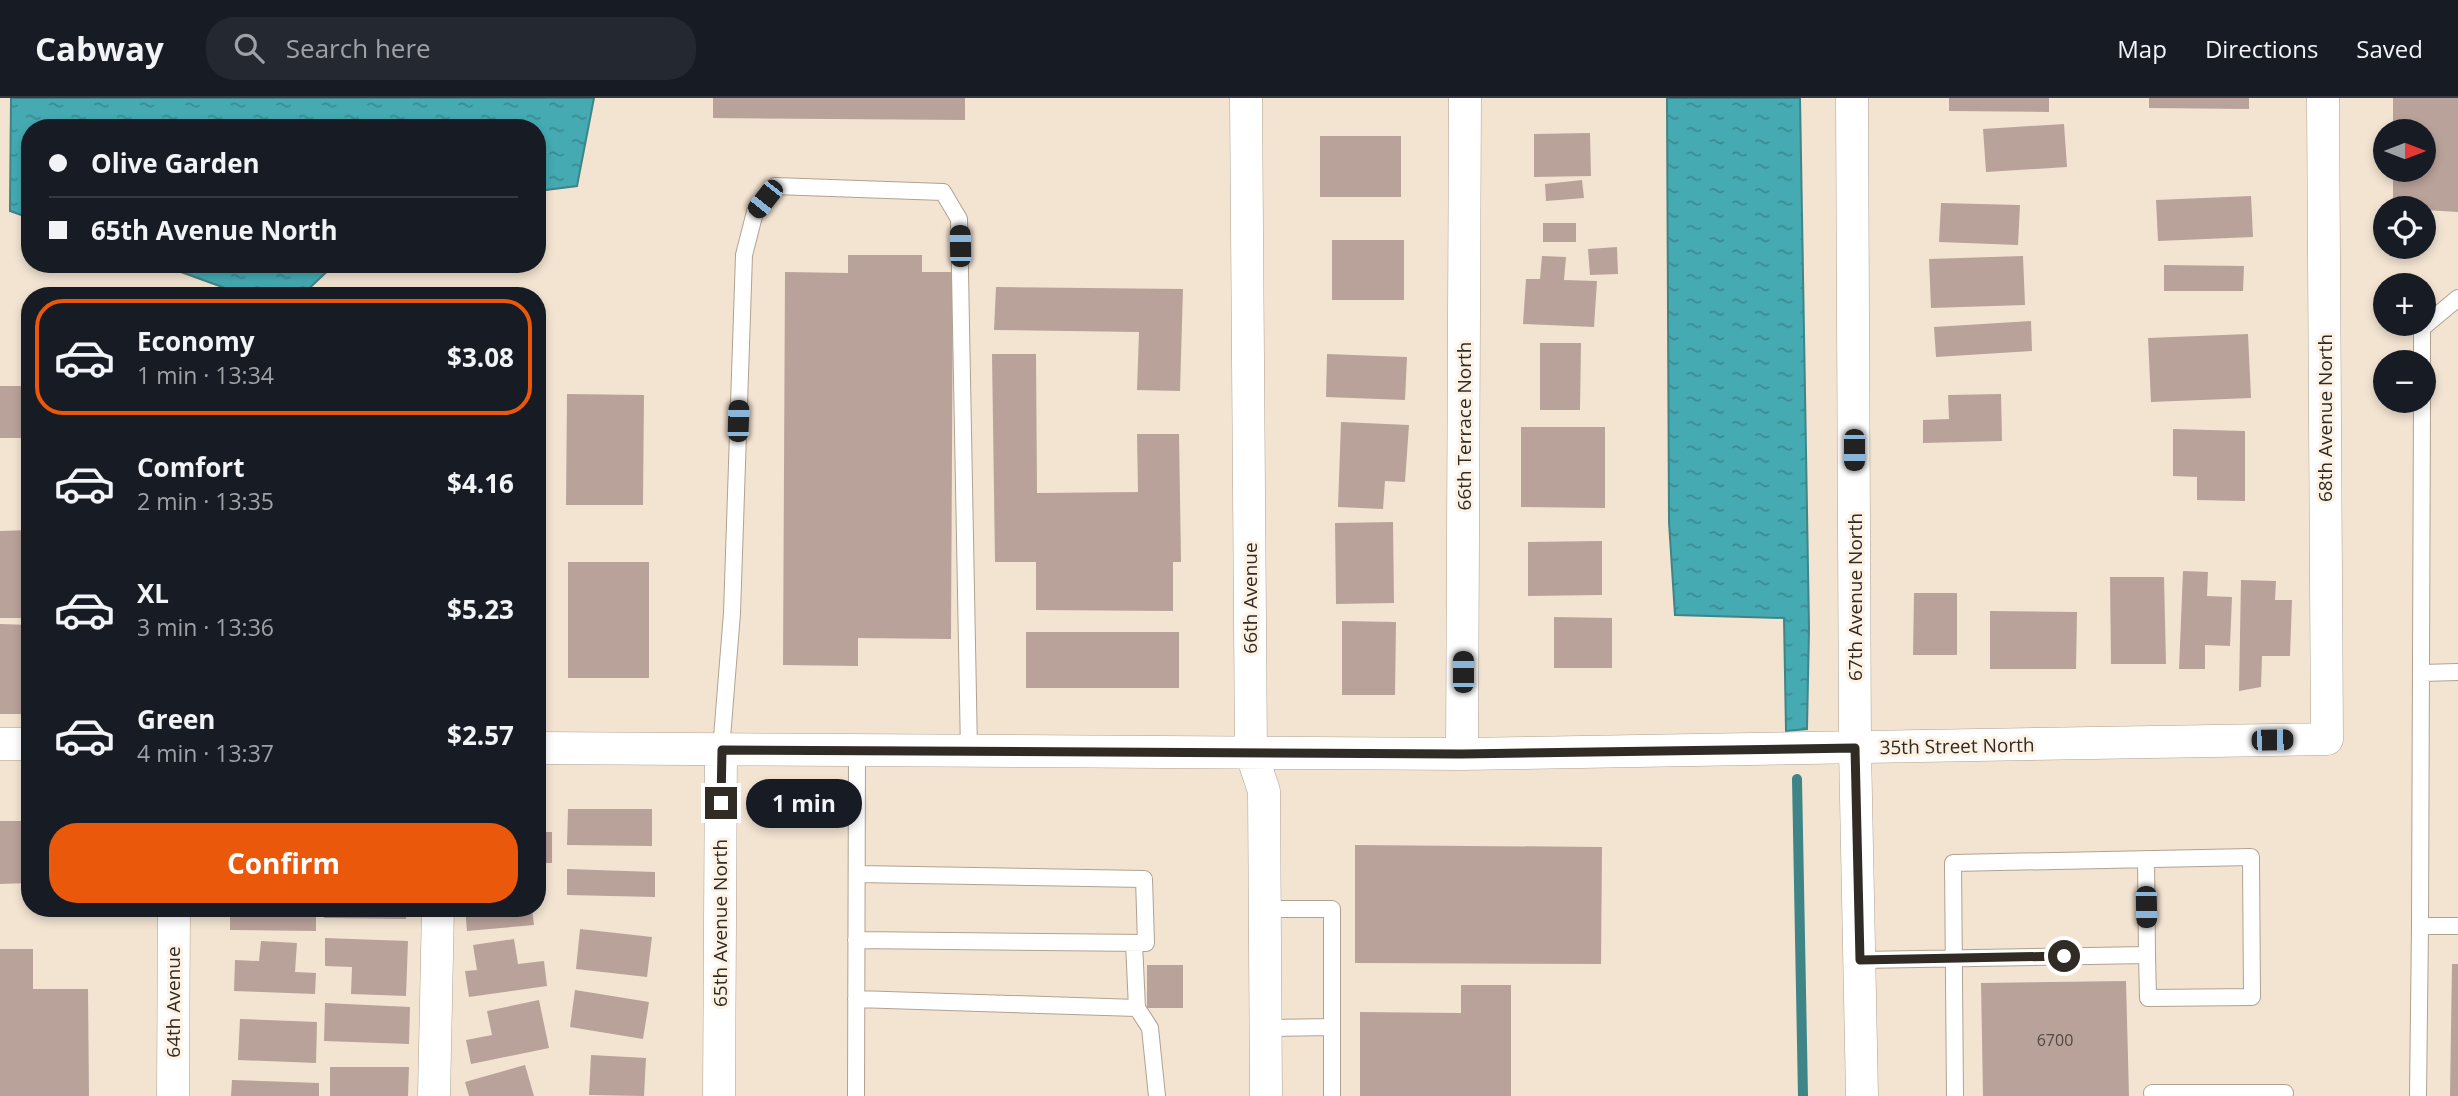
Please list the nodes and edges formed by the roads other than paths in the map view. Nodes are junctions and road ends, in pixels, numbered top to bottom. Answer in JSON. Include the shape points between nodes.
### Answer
{"nodes":[{"id":1,"x":1246,"y":98,"type":"edge"},
{"id":2,"x":1465,"y":98,"type":"edge"},
{"id":3,"x":1852,"y":98,"type":"edge"},
{"id":4,"x":2323,"y":98,"type":"edge"},
{"id":5,"x":2458,"y":298,"type":"edge"},
{"id":6,"x":2422,"y":350,"type":"edge"},
{"id":7,"x":2422,"y":413,"type":"edge"},
{"id":8,"x":2458,"y":672,"type":"edge"},
{"id":9,"x":2422,"y":673,"type":"junction"},
{"id":10,"x":2327,"y":739,"type":"joint"},
{"id":11,"x":0,"y":744,"type":"edge"},
{"id":12,"x":21,"y":744,"type":"edge"},
{"id":13,"x":546,"y":748,"type":"edge"},
{"id":14,"x":1855,"y":748,"type":"junction"},
{"id":15,"x":722,"y":750,"type":"junction"},
{"id":16,"x":857,"y":751,"type":"junction"},
{"id":17,"x":969,"y":751,"type":"junction"},
{"id":18,"x":1251,"y":752,"type":"junction"},
{"id":19,"x":1462,"y":754,"type":"junction"},
{"id":20,"x":2146,"y":859,"type":"junction"},
{"id":21,"x":857,"y":874,"type":"junction"},
{"id":22,"x":1265,"y":909,"type":"junction"},
{"id":23,"x":174,"y":917,"type":"edge"},
{"id":24,"x":438,"y":917,"type":"edge"},
{"id":25,"x":2420,"y":926,"type":"junction"},
{"id":26,"x":2458,"y":926,"type":"edge"},
{"id":27,"x":856,"y":940,"type":"junction"},
{"id":28,"x":1134,"y":943,"type":"junction"},
{"id":29,"x":2147,"y":955,"type":"junction"},
{"id":30,"x":1953,"y":957,"type":"junction"},
{"id":31,"x":1860,"y":960,"type":"junction"},
{"id":32,"x":856,"y":999,"type":"junction"},
{"id":33,"x":1137,"y":1008,"type":"junction"},
{"id":34,"x":1332,"y":1027,"type":"junction"},
{"id":35,"x":1266,"y":1028,"type":"junction"},
{"id":36,"x":2152,"y":1093,"type":"dead end"},
{"id":37,"x":2285,"y":1093,"type":"dead end"},
{"id":38,"x":2222,"y":1095,"type":"edge"},
{"id":39,"x":173,"y":1096,"type":"edge"},
{"id":40,"x":434,"y":1096,"type":"edge"},
{"id":41,"x":719,"y":1096,"type":"edge"},
{"id":42,"x":856,"y":1096,"type":"edge"},
{"id":43,"x":1157,"y":1096,"type":"edge"},
{"id":44,"x":1266,"y":1096,"type":"edge"},
{"id":45,"x":1332,"y":1096,"type":"edge"},
{"id":46,"x":1862,"y":1096,"type":"edge"},
{"id":47,"x":1955,"y":1096,"type":"edge"},
{"id":48,"x":2418,"y":1096,"type":"edge"}],
"edges":[{"from":1,"to":18,"type":"street","name":"66th Avenue"},
{"from":2,"to":19,"type":"street","name":"66th Terrace North"},
{"from":3,"to":14,"type":"street","name":"67th Avenue North"},
{"from":4,"to":10,"type":"street","name":"68th Avenue North"},
{"from":5,"to":6,"type":"lane","via":[[2422,328]]},
{"from":7,"to":9,"type":"lane"},
{"from":8,"to":9,"type":"lane"},
{"from":9,"to":25,"type":"lane"},
{"from":10,"to":14,"type":"street","name":"35th Street North"},
{"from":11,"to":12,"type":"street"},
{"from":13,"to":15,"type":"street","name":"35th Street North"},
{"from":14,"to":19,"type":"street","name":"35th Street North"},
{"from":14,"to":31,"type":"street","name":"67th Avenue North"},
{"from":15,"to":16,"type":"street","name":"35th Street North"},
{"from":15,"to":17,"type":"lane","via":[[732,613],[744,255],[755,212],[775,186],[943,192],[959,219]]},
{"from":15,"to":41,"type":"street","name":"65th Avenue North"},
{"from":16,"to":17,"type":"street","name":"35th Street North"},
{"from":16,"to":21,"type":"lane"},
{"from":17,"to":18,"type":"street","name":"35th Street North"},
{"from":18,"to":19,"type":"street","name":"35th Street North"},
{"from":18,"to":22,"type":"street","name":"66th Avenue","via":[[1264,791]]},
{"from":20,"to":29,"type":"lane"},
{"from":20,"to":29,"type":"lane","via":[[2251,857],[2252,997],[2148,998]]},
{"from":20,"to":30,"type":"lane","via":[[1953,863]]},
{"from":21,"to":27,"type":"lane"},
{"from":21,"to":28,"type":"lane","via":[[1144,878],[1146,943]]},
{"from":22,"to":34,"type":"lane","via":[[1332,909]]},
{"from":22,"to":35,"type":"street","name":"66th Avenue"},
{"from":23,"to":39,"type":"street","name":"64th Avenue"},
{"from":24,"to":40,"type":"street"},
{"from":25,"to":26,"type":"lane"},
{"from":25,"to":48,"type":"lane"},
{"from":27,"to":28,"type":"lane"},
{"from":27,"to":32,"type":"lane"},
{"from":28,"to":33,"type":"lane"},
{"from":29,"to":30,"type":"lane"},
{"from":30,"to":31,"type":"lane"},
{"from":30,"to":47,"type":"lane"},
{"from":31,"to":46,"type":"street","name":"67th Avenue North"},
{"from":32,"to":33,"type":"lane"},
{"from":32,"to":42,"type":"lane"},
{"from":33,"to":43,"type":"lane","via":[[1150,1028]]},
{"from":34,"to":35,"type":"lane"},
{"from":34,"to":45,"type":"lane"},
{"from":35,"to":44,"type":"street","name":"66th Avenue"},
{"from":36,"to":38,"type":"lane"},
{"from":37,"to":38,"type":"lane"}]}
